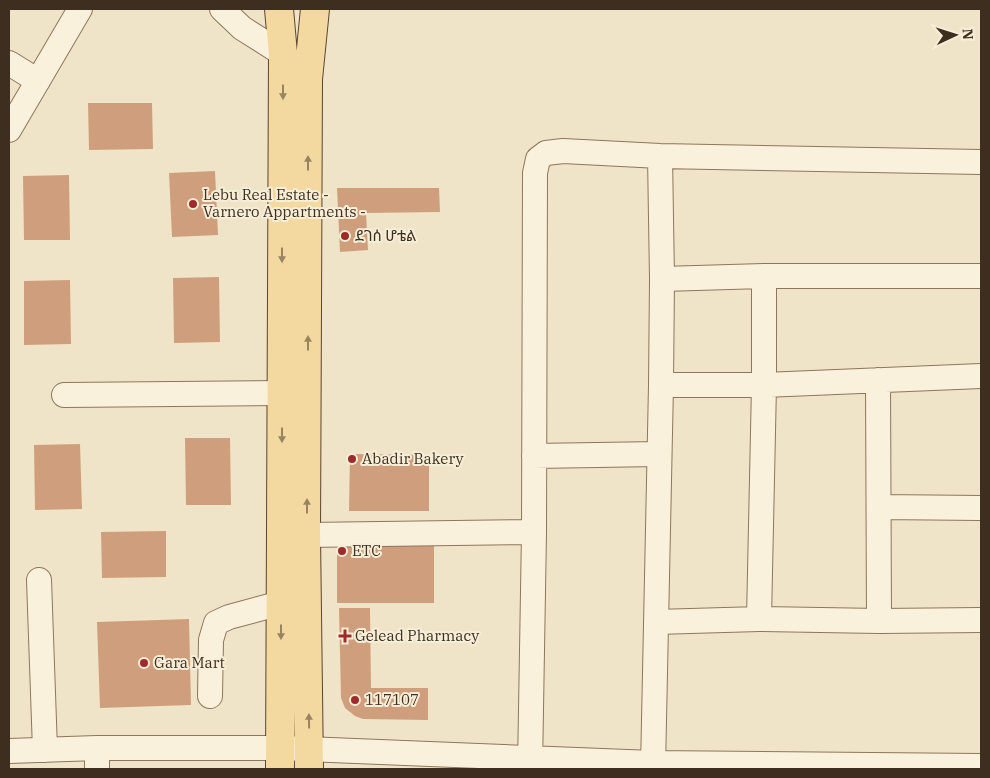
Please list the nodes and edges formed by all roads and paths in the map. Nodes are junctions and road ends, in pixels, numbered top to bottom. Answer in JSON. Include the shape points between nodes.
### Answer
{"nodes":[{"id":1,"x":80,"y":9,"type":"edge"},
{"id":2,"x":222,"y":9,"type":"edge"},
{"id":3,"x":279,"y":9,"type":"edge"},
{"id":4,"x":315,"y":9,"type":"edge"},
{"id":5,"x":283,"y":54,"type":"junction"},
{"id":6,"x":9,"y":63,"type":"edge"},
{"id":7,"x":38,"y":81,"type":"junction"},
{"id":8,"x":9,"y":130,"type":"edge"},
{"id":9,"x":660,"y":156,"type":"junction"},
{"id":10,"x":981,"y":162,"type":"edge"},
{"id":11,"x":764,"y":276,"type":"junction"},
{"id":12,"x":981,"y":276,"type":"edge"},
{"id":13,"x":662,"y":279,"type":"junction"},
{"id":14,"x":981,"y":376,"type":"edge"},
{"id":15,"x":878,"y":380,"type":"junction"},
{"id":16,"x":661,"y":385,"type":"junction"},
{"id":17,"x":764,"y":385,"type":"junction"},
{"id":18,"x":282,"y":393,"type":"junction"},
{"id":19,"x":64,"y":395,"type":"dead end"},
{"id":20,"x":659,"y":454,"type":"junction"},
{"id":21,"x":534,"y":456,"type":"junction"},
{"id":22,"x":879,"y":508,"type":"junction"},
{"id":23,"x":981,"y":508,"type":"edge"},
{"id":24,"x":534,"y":532,"type":"junction"},
{"id":25,"x":306,"y":535,"type":"junction"},
{"id":26,"x":39,"y":580,"type":"dead end"},
{"id":27,"x":281,"y":603,"type":"junction"},
{"id":28,"x":759,"y":619,"type":"junction"},
{"id":29,"x":981,"y":620,"type":"edge"},
{"id":30,"x":879,"y":621,"type":"junction"},
{"id":31,"x":656,"y":622,"type":"junction"},
{"id":32,"x":210,"y":696,"type":"dead end"},
{"id":33,"x":45,"y":750,"type":"junction"},
{"id":34,"x":9,"y":751,"type":"edge"},
{"id":35,"x":97,"y":759,"type":"edge"},
{"id":36,"x":280,"y":759,"type":"edge"},
{"id":37,"x":309,"y":759,"type":"edge"},
{"id":38,"x":529,"y":763,"type":"edge"},
{"id":39,"x":653,"y":766,"type":"edge"},
{"id":40,"x":981,"y":766,"type":"edge"},
{"id":41,"x":944,"y":768,"type":"edge"}],
"edges":[{"from":1,"to":7,"type":"street"},
{"from":2,"to":5,"type":"street","via":[[242,28]]},
{"from":3,"to":5,"type":"main road"},
{"from":25,"to":4,"type":"main road","one_way":true,"via":[[308,79]]},
{"from":5,"to":18,"type":"main road","one_way":true},
{"from":6,"to":7,"type":"street"},
{"from":7,"to":8,"type":"street"},
{"from":9,"to":10,"type":"street"},
{"from":9,"to":13,"type":"street"},
{"from":9,"to":21,"type":"street","via":[[563,151],[546,153],[538,159],[534,173]]},
{"from":11,"to":12,"type":"street"},
{"from":11,"to":13,"type":"street"},
{"from":11,"to":17,"type":"street"},
{"from":13,"to":16,"type":"street"},
{"from":14,"to":15,"type":"street"},
{"from":15,"to":17,"type":"street"},
{"from":15,"to":22,"type":"street"},
{"from":16,"to":17,"type":"street"},
{"from":16,"to":20,"type":"street"},
{"from":17,"to":28,"type":"street"},
{"from":18,"to":19,"type":"street"},
{"from":18,"to":27,"type":"main road","one_way":true},
{"from":20,"to":21,"type":"street"},
{"from":20,"to":31,"type":"street"},
{"from":21,"to":24,"type":"street"},
{"from":22,"to":23,"type":"street"},
{"from":22,"to":30,"type":"street"},
{"from":24,"to":25,"type":"street"},
{"from":24,"to":38,"type":"street"},
{"from":37,"to":25,"type":"main road","one_way":true},
{"from":26,"to":33,"type":"street"},
{"from":27,"to":32,"type":"street","via":[[216,623],[211,640]]},
{"from":27,"to":36,"type":"main road","one_way":true},
{"from":28,"to":30,"type":"street"},
{"from":28,"to":31,"type":"street"},
{"from":29,"to":30,"type":"street"},
{"from":31,"to":39,"type":"street"},
{"from":33,"to":34,"type":"street"},
{"from":33,"to":35,"type":"street"},
{"from":35,"to":36,"type":"street"},
{"from":36,"to":37,"type":"street"},
{"from":37,"to":38,"type":"street"},
{"from":38,"to":39,"type":"street"},
{"from":39,"to":41,"type":"street"},
{"from":40,"to":41,"type":"street"}]}
